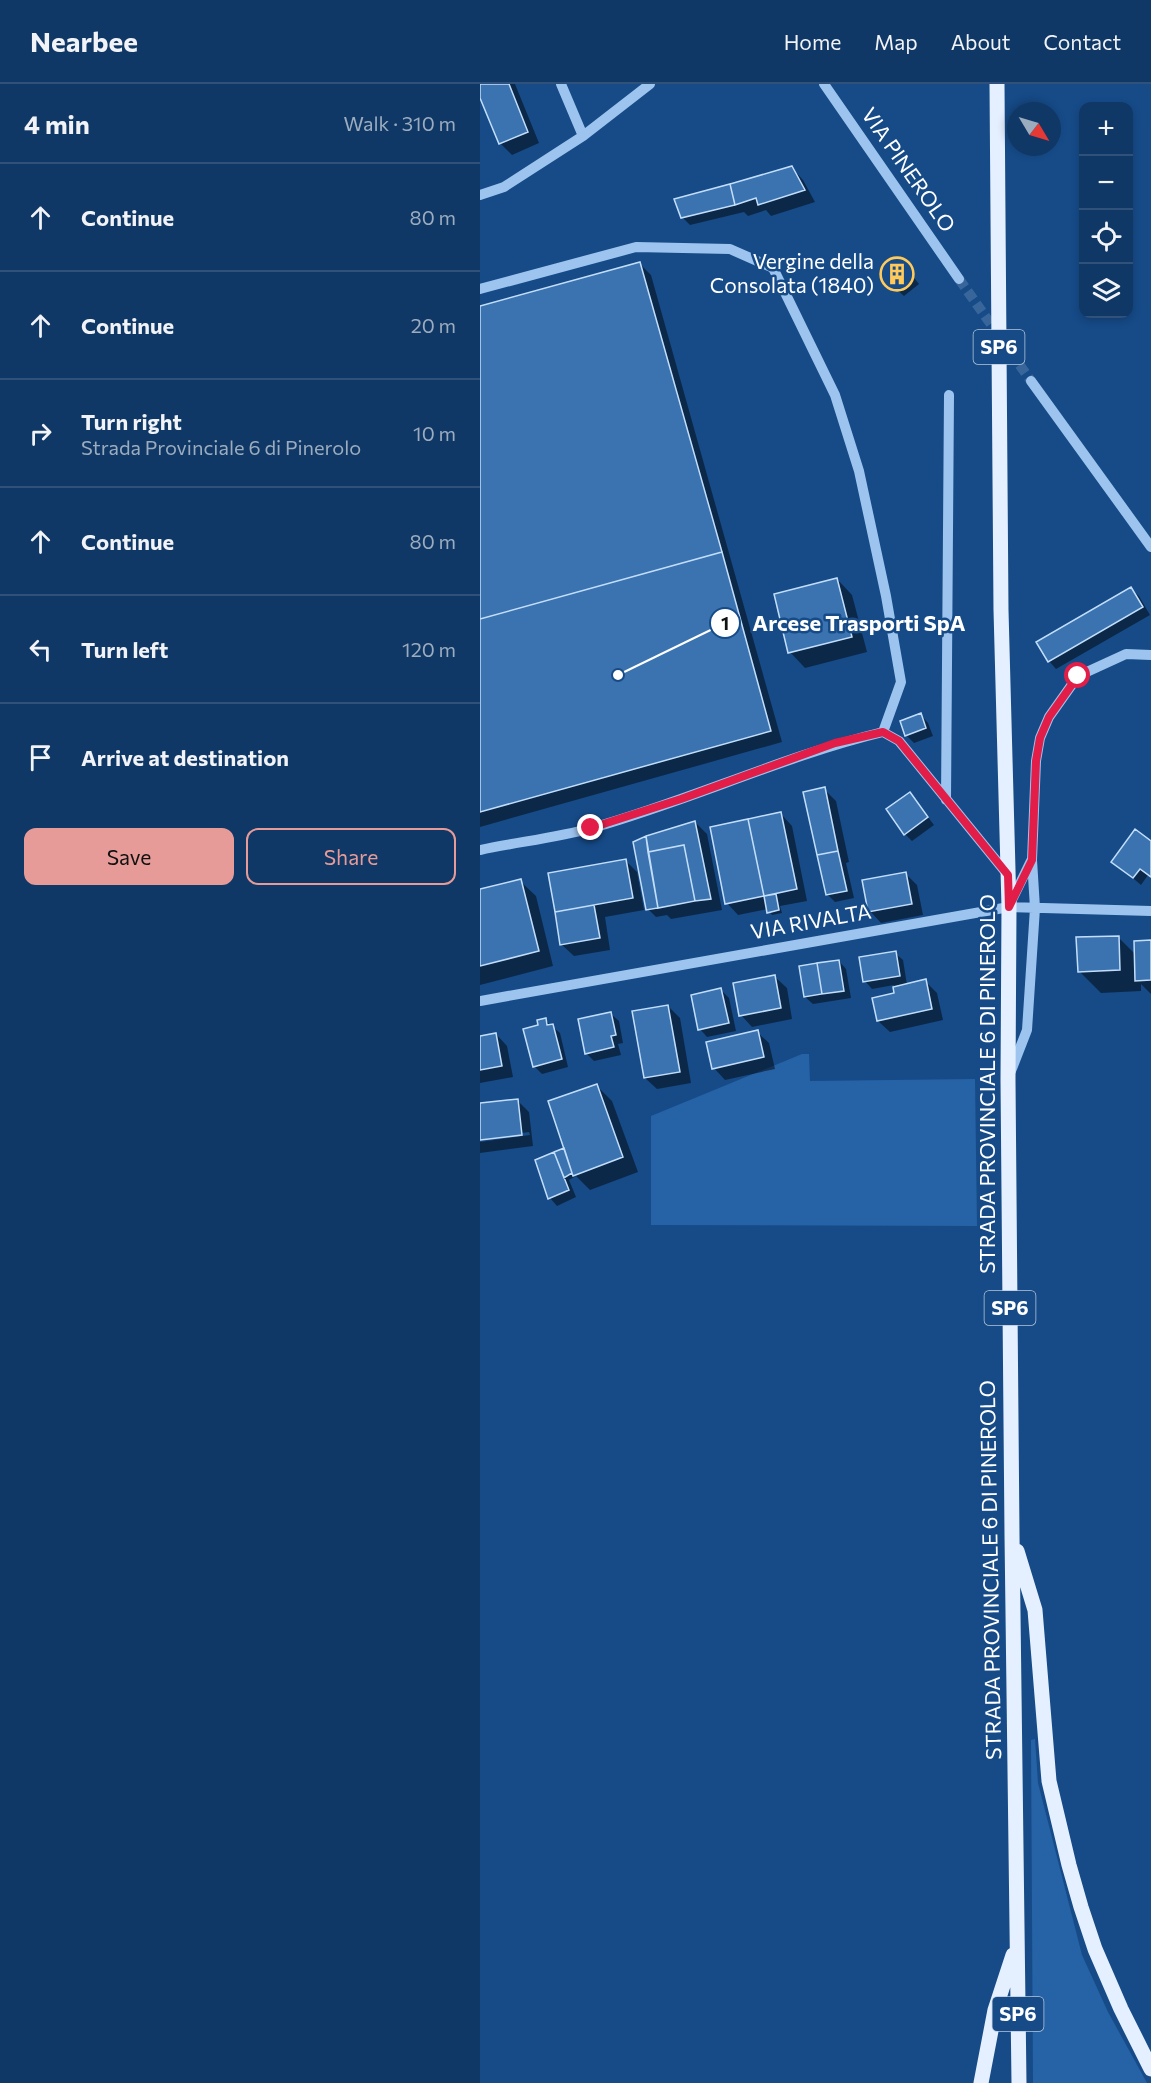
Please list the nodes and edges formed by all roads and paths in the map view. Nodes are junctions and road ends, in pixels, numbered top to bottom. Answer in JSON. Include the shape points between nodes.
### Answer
{"nodes":[{"id":1,"x":561,"y":84,"type":"edge"},
{"id":2,"x":650,"y":84,"type":"edge"},
{"id":3,"x":824,"y":84,"type":"edge"},
{"id":4,"x":997,"y":84,"type":"edge"},
{"id":5,"x":583,"y":136,"type":"junction"},
{"id":6,"x":480,"y":195,"type":"edge"},
{"id":7,"x":959,"y":279,"type":"tunnel mouth"},
{"id":8,"x":480,"y":289,"type":"edge"},
{"id":9,"x":1031,"y":381,"type":"tunnel mouth"},
{"id":10,"x":949,"y":395,"type":"dead end"},
{"id":11,"x":1151,"y":547,"type":"edge"},
{"id":12,"x":1151,"y":655,"type":"edge"},
{"id":13,"x":883,"y":732,"type":"junction"},
{"id":14,"x":946,"y":800,"type":"junction"},
{"id":15,"x":480,"y":850,"type":"edge"},
{"id":16,"x":1032,"y":860,"type":"junction"},
{"id":17,"x":1008,"y":875,"type":"junction"},
{"id":18,"x":1009,"y":907,"type":"junction"},
{"id":19,"x":1035,"y":908,"type":"junction"},
{"id":20,"x":1151,"y":911,"type":"edge"},
{"id":21,"x":480,"y":1001,"type":"edge"},
{"id":22,"x":1008,"y":1080,"type":"junction"},
{"id":23,"x":1012,"y":1535,"type":"junction"},
{"id":24,"x":1017,"y":1944,"type":"junction"},
{"id":25,"x":1151,"y":2069,"type":"edge"},
{"id":26,"x":981,"y":2083,"type":"edge"},
{"id":27,"x":1019,"y":2083,"type":"edge"}],
"edges":[{"from":1,"to":5,"type":"street"},
{"from":2,"to":5,"type":"street"},
{"from":3,"to":7,"type":"street","name":"VIA PINEROLO"},
{"from":4,"to":17,"type":"main road","name":"STRADA PROVINCIALE 6 DI PINEROLO","number":"SP6","via":[[1001,610]]},
{"from":5,"to":6,"type":"street","via":[[504,187]]},
{"from":8,"to":13,"type":"street","via":[[636,248],[730,249],[772,268],[835,396],[859,471],[901,682]]},
{"from":9,"to":11,"type":"street"},
{"from":10,"to":14,"type":"street"},
{"from":12,"to":16,"type":"street","via":[[1126,654],[1078,676],[1049,717],[1036,761]]},
{"from":13,"to":14,"type":"street","via":[[899,741]]},
{"from":13,"to":15,"type":"street","via":[[835,743],[591,828]]},
{"from":14,"to":17,"type":"street"},
{"from":16,"to":18,"type":"street"},
{"from":16,"to":19,"type":"street"},
{"from":17,"to":18,"type":"main road","name":"STRADA PROVINCIALE 6 DI PINEROLO","number":"SP6"},
{"from":18,"to":19,"type":"street","name":"VIA RIVALTA"},
{"from":18,"to":21,"type":"street","name":"VIA RIVALTA"},
{"from":18,"to":22,"type":"main road","name":"STRADA PROVINCIALE 6 DI PINEROLO","number":"SP6"},
{"from":19,"to":20,"type":"street","name":"VIA RIVALTA"},
{"from":19,"to":22,"type":"street","via":[[1027,1030]]},
{"from":22,"to":23,"type":"main road","name":"STRADA PROVINCIALE 6 DI PINEROLO","number":"SP6"},
{"from":23,"to":24,"type":"main road","name":"STRADA PROVINCIALE 6 DI PINEROLO","number":"SP6"},
{"from":23,"to":25,"type":"main road","via":[[1035,1610],[1049,1781],[1069,1865],[1095,1949]]},
{"from":24,"to":26,"type":"main road","via":[[995,2010]]},
{"from":24,"to":27,"type":"main road","name":"STRADA PROVINCIALE 6 DI PINEROLO","number":"SP6"}]}
